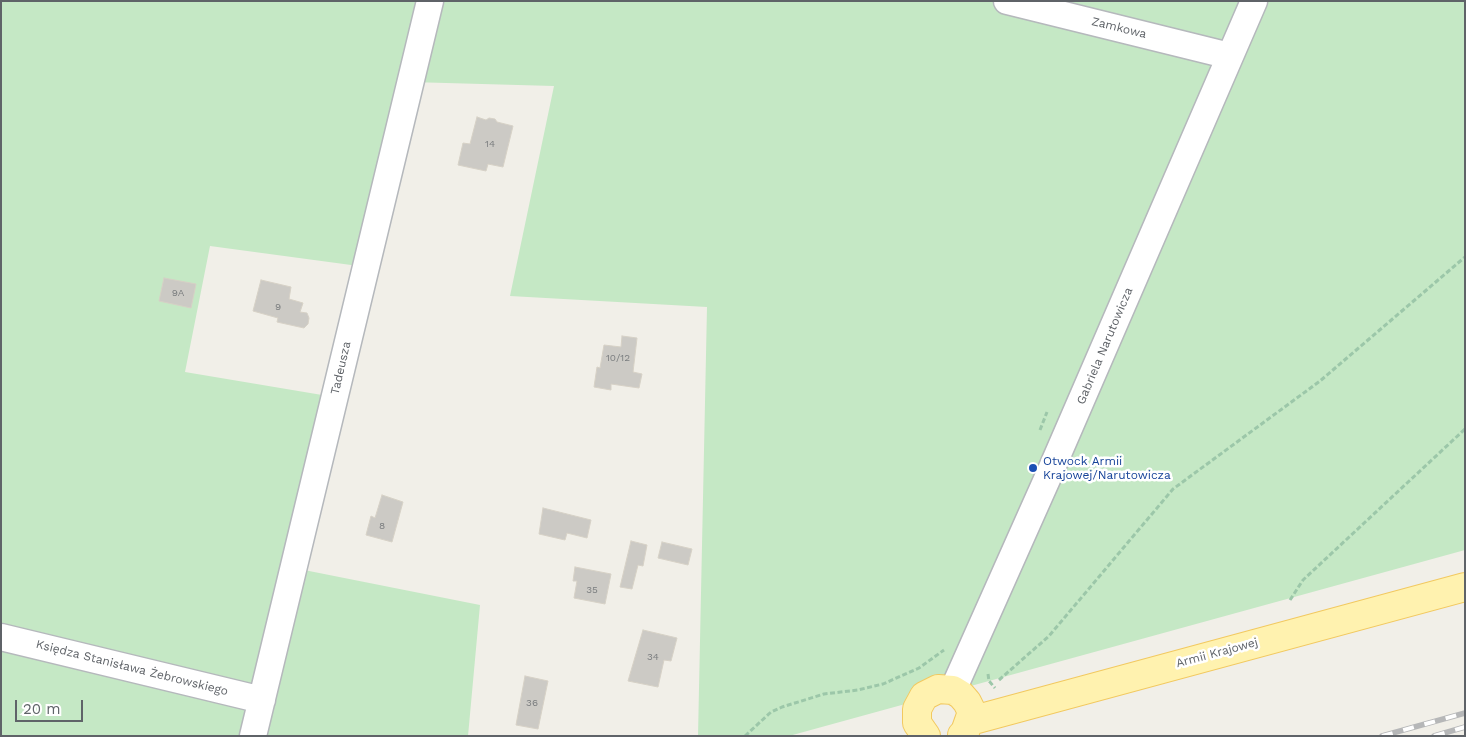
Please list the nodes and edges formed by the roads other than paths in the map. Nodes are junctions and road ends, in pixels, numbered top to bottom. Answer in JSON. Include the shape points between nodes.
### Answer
{"nodes":[{"id":1,"x":430,"y":1,"type":"edge"},
{"id":2,"x":1007,"y":1,"type":"edge"},
{"id":3,"x":1254,"y":1,"type":"edge"},
{"id":4,"x":1230,"y":56,"type":"junction"},
{"id":5,"x":1465,"y":587,"type":"edge"},
{"id":6,"x":1,"y":637,"type":"edge"},
{"id":7,"x":953,"y":690,"type":"junction"},
{"id":8,"x":262,"y":700,"type":"junction"},
{"id":9,"x":966,"y":728,"type":"edge"},
{"id":10,"x":922,"y":735,"type":"edge"},
{"id":11,"x":253,"y":736,"type":"edge"}],
"edges":[{"from":1,"to":8,"type":"street","name":"Tadeusza"},
{"from":2,"to":4,"type":"street","name":"Zamkowa"},
{"from":3,"to":4,"type":"street","name":"Gabriela Narutowicza"},
{"from":4,"to":7,"type":"street","name":"Gabriela Narutowicza"},
{"from":5,"to":9,"type":"main road","name":"Armii Krajowej"},
{"from":6,"to":8,"type":"street","name":"Księdza Stanisława Żebrowskiego"},
{"from":7,"to":9,"type":"main road","name":"Armii Krajowej","via":[[961,695],[972,712]]},
{"from":7,"to":10,"type":"main road","via":[[938,689],[924,696],[917,710],[917,723]]},
{"from":8,"to":11,"type":"street","name":"Tadeusza"}]}
